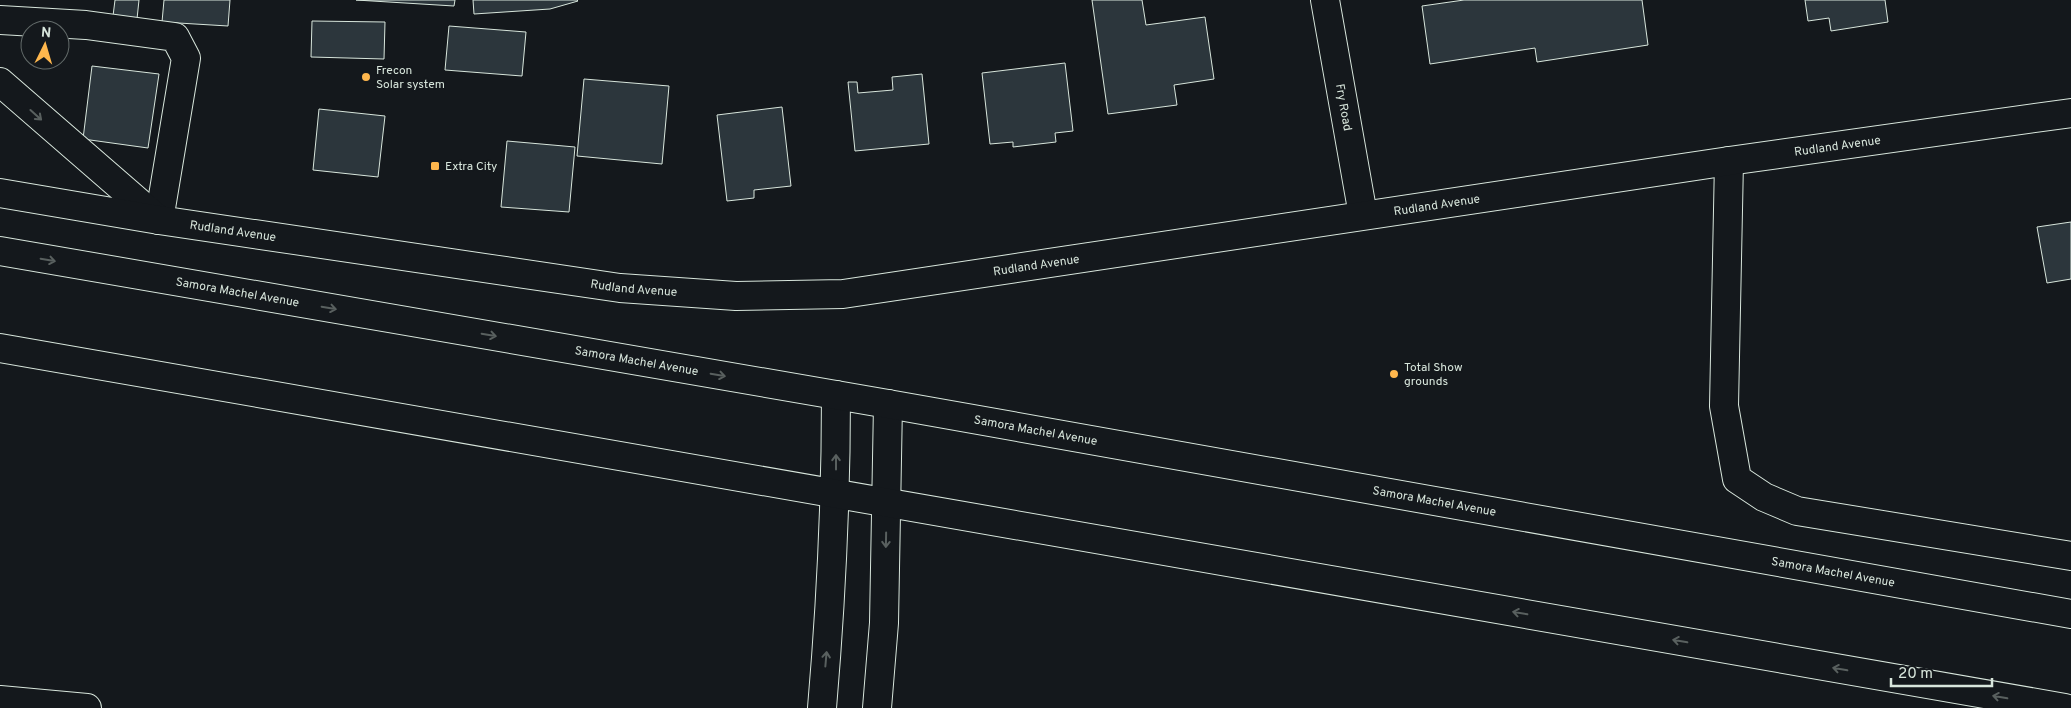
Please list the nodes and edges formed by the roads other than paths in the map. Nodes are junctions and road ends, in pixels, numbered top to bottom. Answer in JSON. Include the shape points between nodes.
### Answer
{"nodes":[{"id":1,"x":1325,"y":0,"type":"edge"},
{"id":2,"x":0,"y":20,"type":"edge"},
{"id":3,"x":0,"y":82,"type":"edge"},
{"id":4,"x":2071,"y":112,"type":"edge"},
{"id":5,"x":1729,"y":161,"type":"junction"},
{"id":6,"x":0,"y":193,"type":"edge"},
{"id":7,"x":1363,"y":215,"type":"junction"},
{"id":8,"x":159,"y":220,"type":"junction"},
{"id":9,"x":0,"y":252,"type":"edge"},
{"id":10,"x":0,"y":348,"type":"edge"},
{"id":11,"x":836,"y":395,"type":"junction"},
{"id":12,"x":888,"y":404,"type":"junction"},
{"id":13,"x":836,"y":494,"type":"junction"},
{"id":14,"x":887,"y":502,"type":"junction"},
{"id":15,"x":2071,"y":556,"type":"edge"},
{"id":16,"x":2071,"y":614,"type":"edge"},
{"id":17,"x":0,"y":700,"type":"edge"},
{"id":18,"x":87,"y":708,"type":"edge"},
{"id":19,"x":822,"y":708,"type":"edge"},
{"id":20,"x":877,"y":708,"type":"edge"},
{"id":21,"x":2065,"y":708,"type":"edge"}],
"edges":[{"from":1,"to":7,"type":"main road","name":"Fry Road"},
{"from":2,"to":8,"type":"main road","via":[[86,25],[175,37],[186,58]]},
{"from":3,"to":8,"type":"main road","one_way":true},
{"from":4,"to":5,"type":"main road","name":"Rudland Avenue"},
{"from":5,"to":7,"type":"main road","name":"Rudland Avenue"},
{"from":5,"to":15,"type":"main road","via":[[1724,406],[1737,479],[1764,497],[1797,511]]},
{"from":6,"to":8,"type":"main road","name":"Rudland Avenue"},
{"from":7,"to":8,"type":"main road","name":"Rudland Avenue","via":[[843,294],[736,296],[620,288]]},
{"from":9,"to":11,"type":"main road","name":"Samora Machel Avenue","one_way":true},
{"from":10,"to":13,"type":"main road"},
{"from":11,"to":12,"type":"main road","name":"Samora Machel Avenue"},
{"from":13,"to":11,"type":"main road","one_way":true},
{"from":12,"to":14,"type":"main road"},
{"from":12,"to":16,"type":"main road","name":"Samora Machel Avenue"},
{"from":13,"to":14,"type":"main road"},
{"from":19,"to":13,"type":"main road","one_way":true},
{"from":14,"to":20,"type":"main road","one_way":true,"via":[[884,623]]},
{"from":21,"to":14,"type":"main road","one_way":true},
{"from":17,"to":18,"type":"main road"}]}
